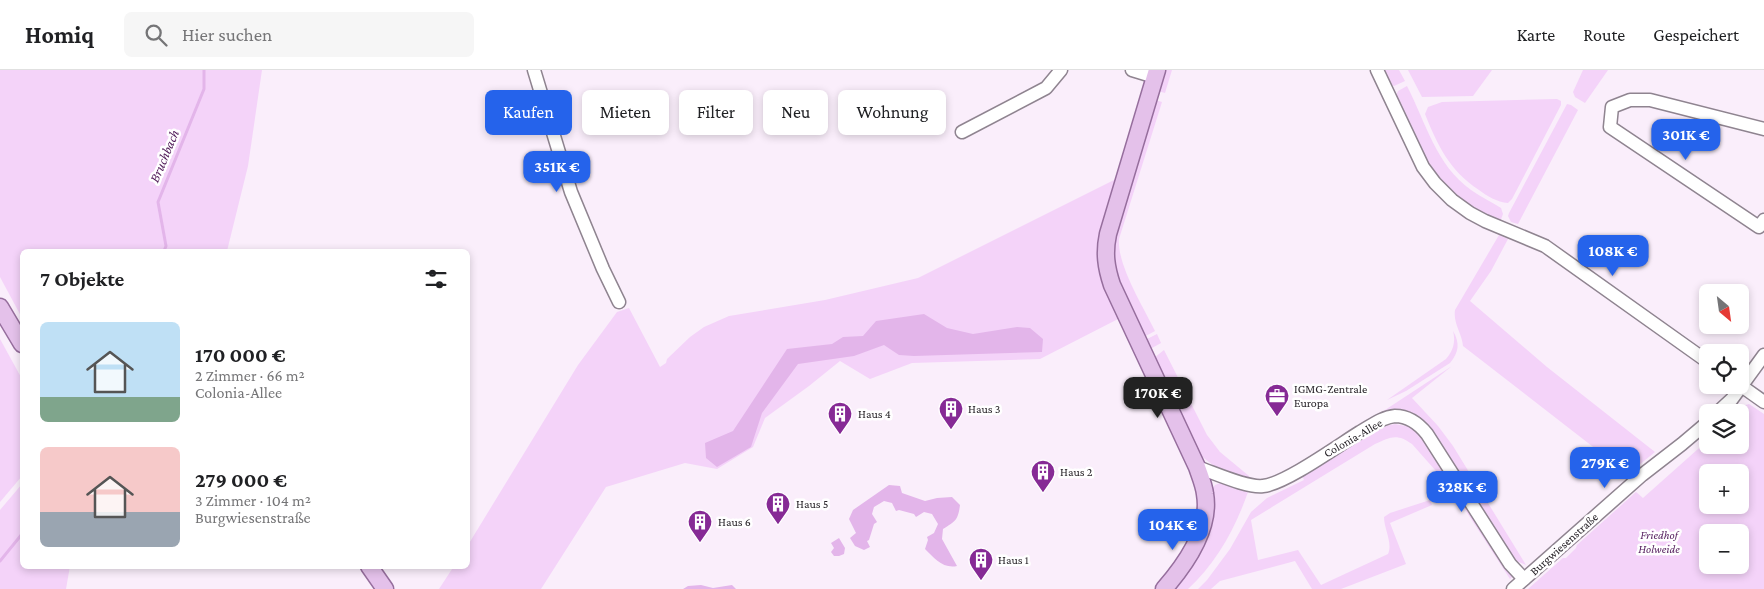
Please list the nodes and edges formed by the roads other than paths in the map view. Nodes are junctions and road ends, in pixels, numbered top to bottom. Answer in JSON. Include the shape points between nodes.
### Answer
{"nodes":[{"id":1,"x":534,"y":70,"type":"edge"},
{"id":2,"x":1061,"y":70,"type":"edge"},
{"id":3,"x":1132,"y":70,"type":"edge"},
{"id":4,"x":1377,"y":70,"type":"edge"},
{"id":5,"x":1156,"y":74,"type":"edge"},
{"id":6,"x":1764,"y":130,"type":"edge"},
{"id":7,"x":962,"y":132,"type":"dead end"},
{"id":8,"x":1764,"y":220,"type":"edge"},
{"id":9,"x":619,"y":302,"type":"dead end"},
{"id":10,"x":0,"y":307,"type":"edge"},
{"id":11,"x":20,"y":341,"type":"edge"},
{"id":12,"x":1699,"y":356,"type":"edge"},
{"id":13,"x":1764,"y":356,"type":"edge"},
{"id":14,"x":1749,"y":376,"type":"edge"},
{"id":15,"x":1749,"y":392,"type":"edge"},
{"id":16,"x":1735,"y":394,"type":"edge"},
{"id":17,"x":1764,"y":402,"type":"edge"},
{"id":18,"x":1727,"y":404,"type":"edge"},
{"id":19,"x":1699,"y":430,"type":"edge"},
{"id":20,"x":1197,"y":468,"type":"junction"},
{"id":21,"x":371,"y":569,"type":"edge"},
{"id":22,"x":1524,"y":579,"type":"junction"},
{"id":23,"x":385,"y":589,"type":"edge"},
{"id":24,"x":1164,"y":589,"type":"edge"},
{"id":25,"x":1513,"y":589,"type":"edge"}],
"edges":[{"from":1,"to":9,"type":"street","via":[[572,192]]},
{"from":2,"to":7,"type":"street","via":[[1046,88]]},
{"from":3,"to":5,"type":"street"},
{"from":4,"to":12,"type":"street","via":[[1423,167],[1452,200],[1485,221],[1561,256]]},
{"from":5,"to":20,"type":"main road","via":[[1108,234],[1106,267]]},
{"from":6,"to":8,"type":"street","via":[[1650,100],[1630,100],[1612,107],[1610,127],[1759,227]]},
{"from":10,"to":11,"type":"main road"},
{"from":13,"to":14,"type":"street"},
{"from":15,"to":17,"type":"street"},
{"from":16,"to":18,"type":"street"},
{"from":19,"to":22,"type":"street","name":"Burgwiesenstraße"},
{"from":20,"to":22,"type":"street","name":"Colonia-Allee","via":[[1251,486],[1265,486],[1292,474],[1377,422],[1394,416],[1405,417],[1427,434],[1510,564]]},
{"from":20,"to":24,"type":"main road","via":[[1206,495],[1206,513],[1191,551]]},
{"from":21,"to":23,"type":"main road"},
{"from":22,"to":25,"type":"street","name":"Burgwiesenstraße"}]}
